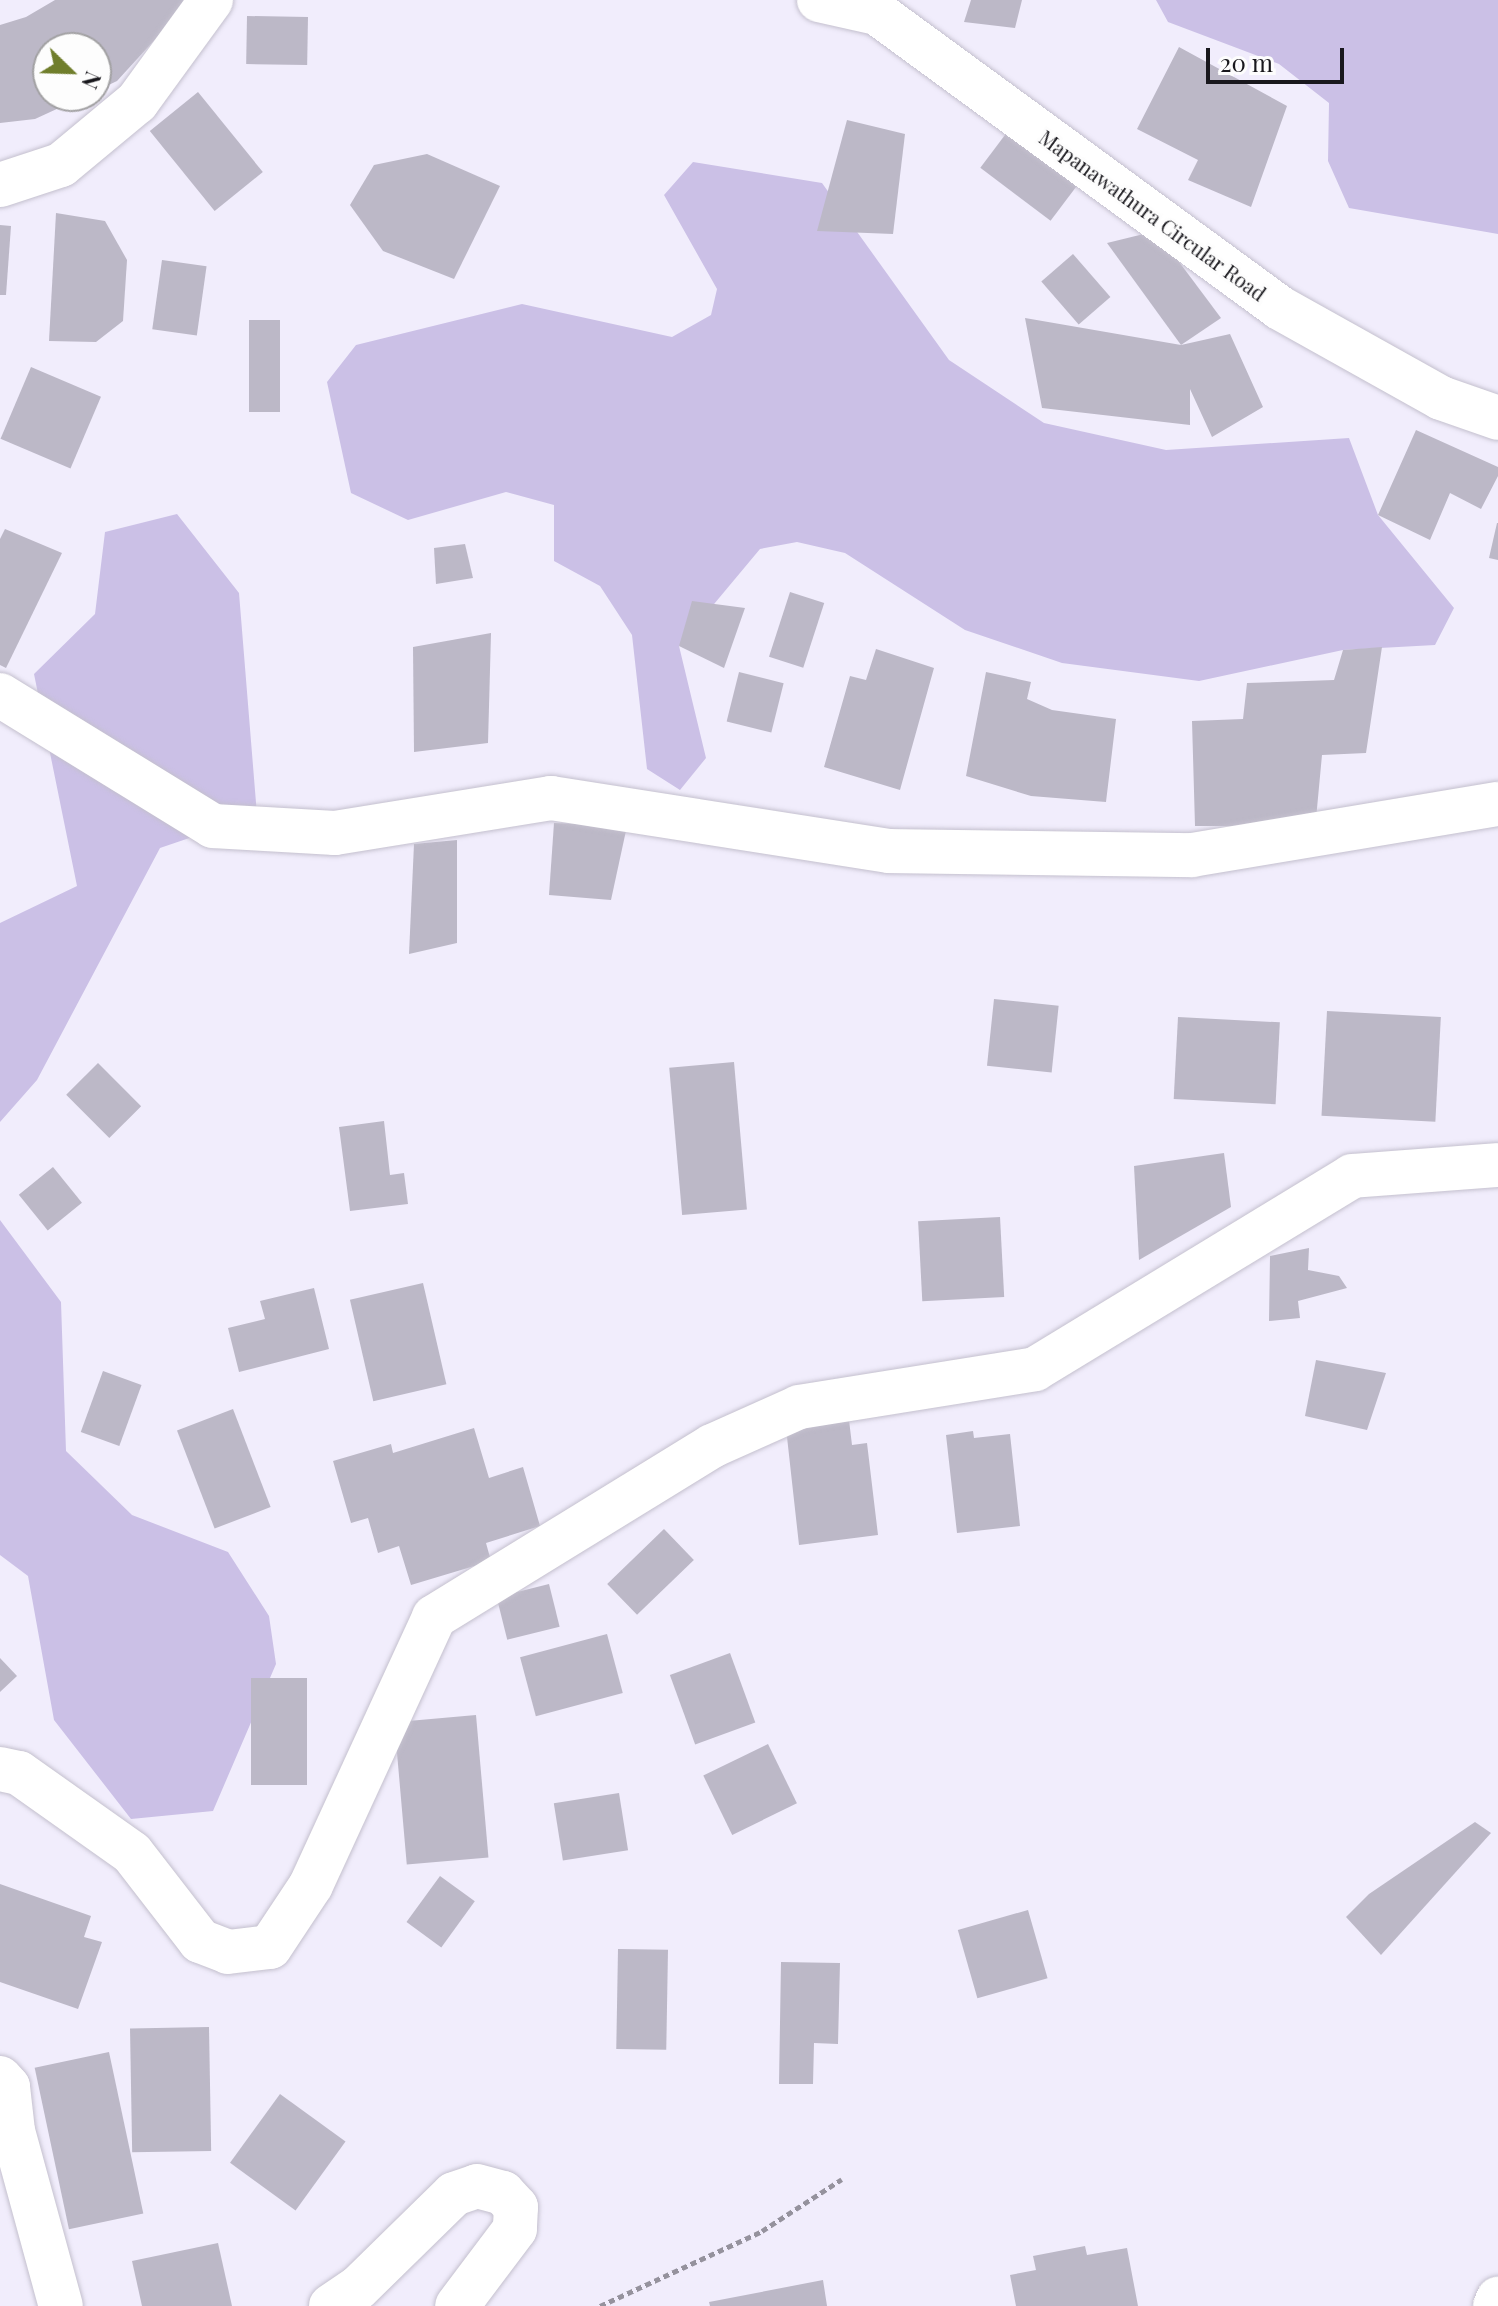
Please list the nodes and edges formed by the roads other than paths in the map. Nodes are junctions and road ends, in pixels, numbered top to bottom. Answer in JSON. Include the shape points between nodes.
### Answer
{"nodes":[{"id":1,"x":211,"y":0,"type":"edge"},
{"id":2,"x":819,"y":0,"type":"edge"},
{"id":3,"x":0,"y":185,"type":"edge"},
{"id":4,"x":1498,"y":418,"type":"edge"},
{"id":5,"x":0,"y":695,"type":"edge"},
{"id":6,"x":1498,"y":804,"type":"edge"},
{"id":7,"x":1498,"y":1165,"type":"edge"},
{"id":8,"x":0,"y":1769,"type":"edge"},
{"id":9,"x":0,"y":2078,"type":"edge"},
{"id":10,"x":1498,"y":2299,"type":"edge"},
{"id":11,"x":61,"y":2306,"type":"edge"},
{"id":12,"x":331,"y":2306,"type":"edge"},
{"id":13,"x":457,"y":2306,"type":"edge"},
{"id":14,"x":1495,"y":2306,"type":"edge"}],
"edges":[{"from":1,"to":3,"type":"street","via":[[137,102],[61,165]]},
{"from":2,"to":4,"type":"street","name":"Mapanawathura Circular Road","via":[[877,13],[1280,308],[1441,398]]},
{"from":5,"to":6,"type":"street","via":[[213,826],[335,833],[551,798],[889,851],[1192,855]]},
{"from":7,"to":8,"type":"street","via":[[1352,1176],[1035,1369],[799,1407],[712,1446],[434,1617],[311,1885],[270,1947],[228,1952],[200,1941],[132,1853],[19,1773]]},
{"from":9,"to":11,"type":"street","via":[[8,2087],[13,2131]]},
{"from":10,"to":14,"type":"street"},
{"from":12,"to":13,"type":"street","via":[[358,2288],[454,2194],[477,2186],[503,2193],[516,2207],[515,2229]]}]}
